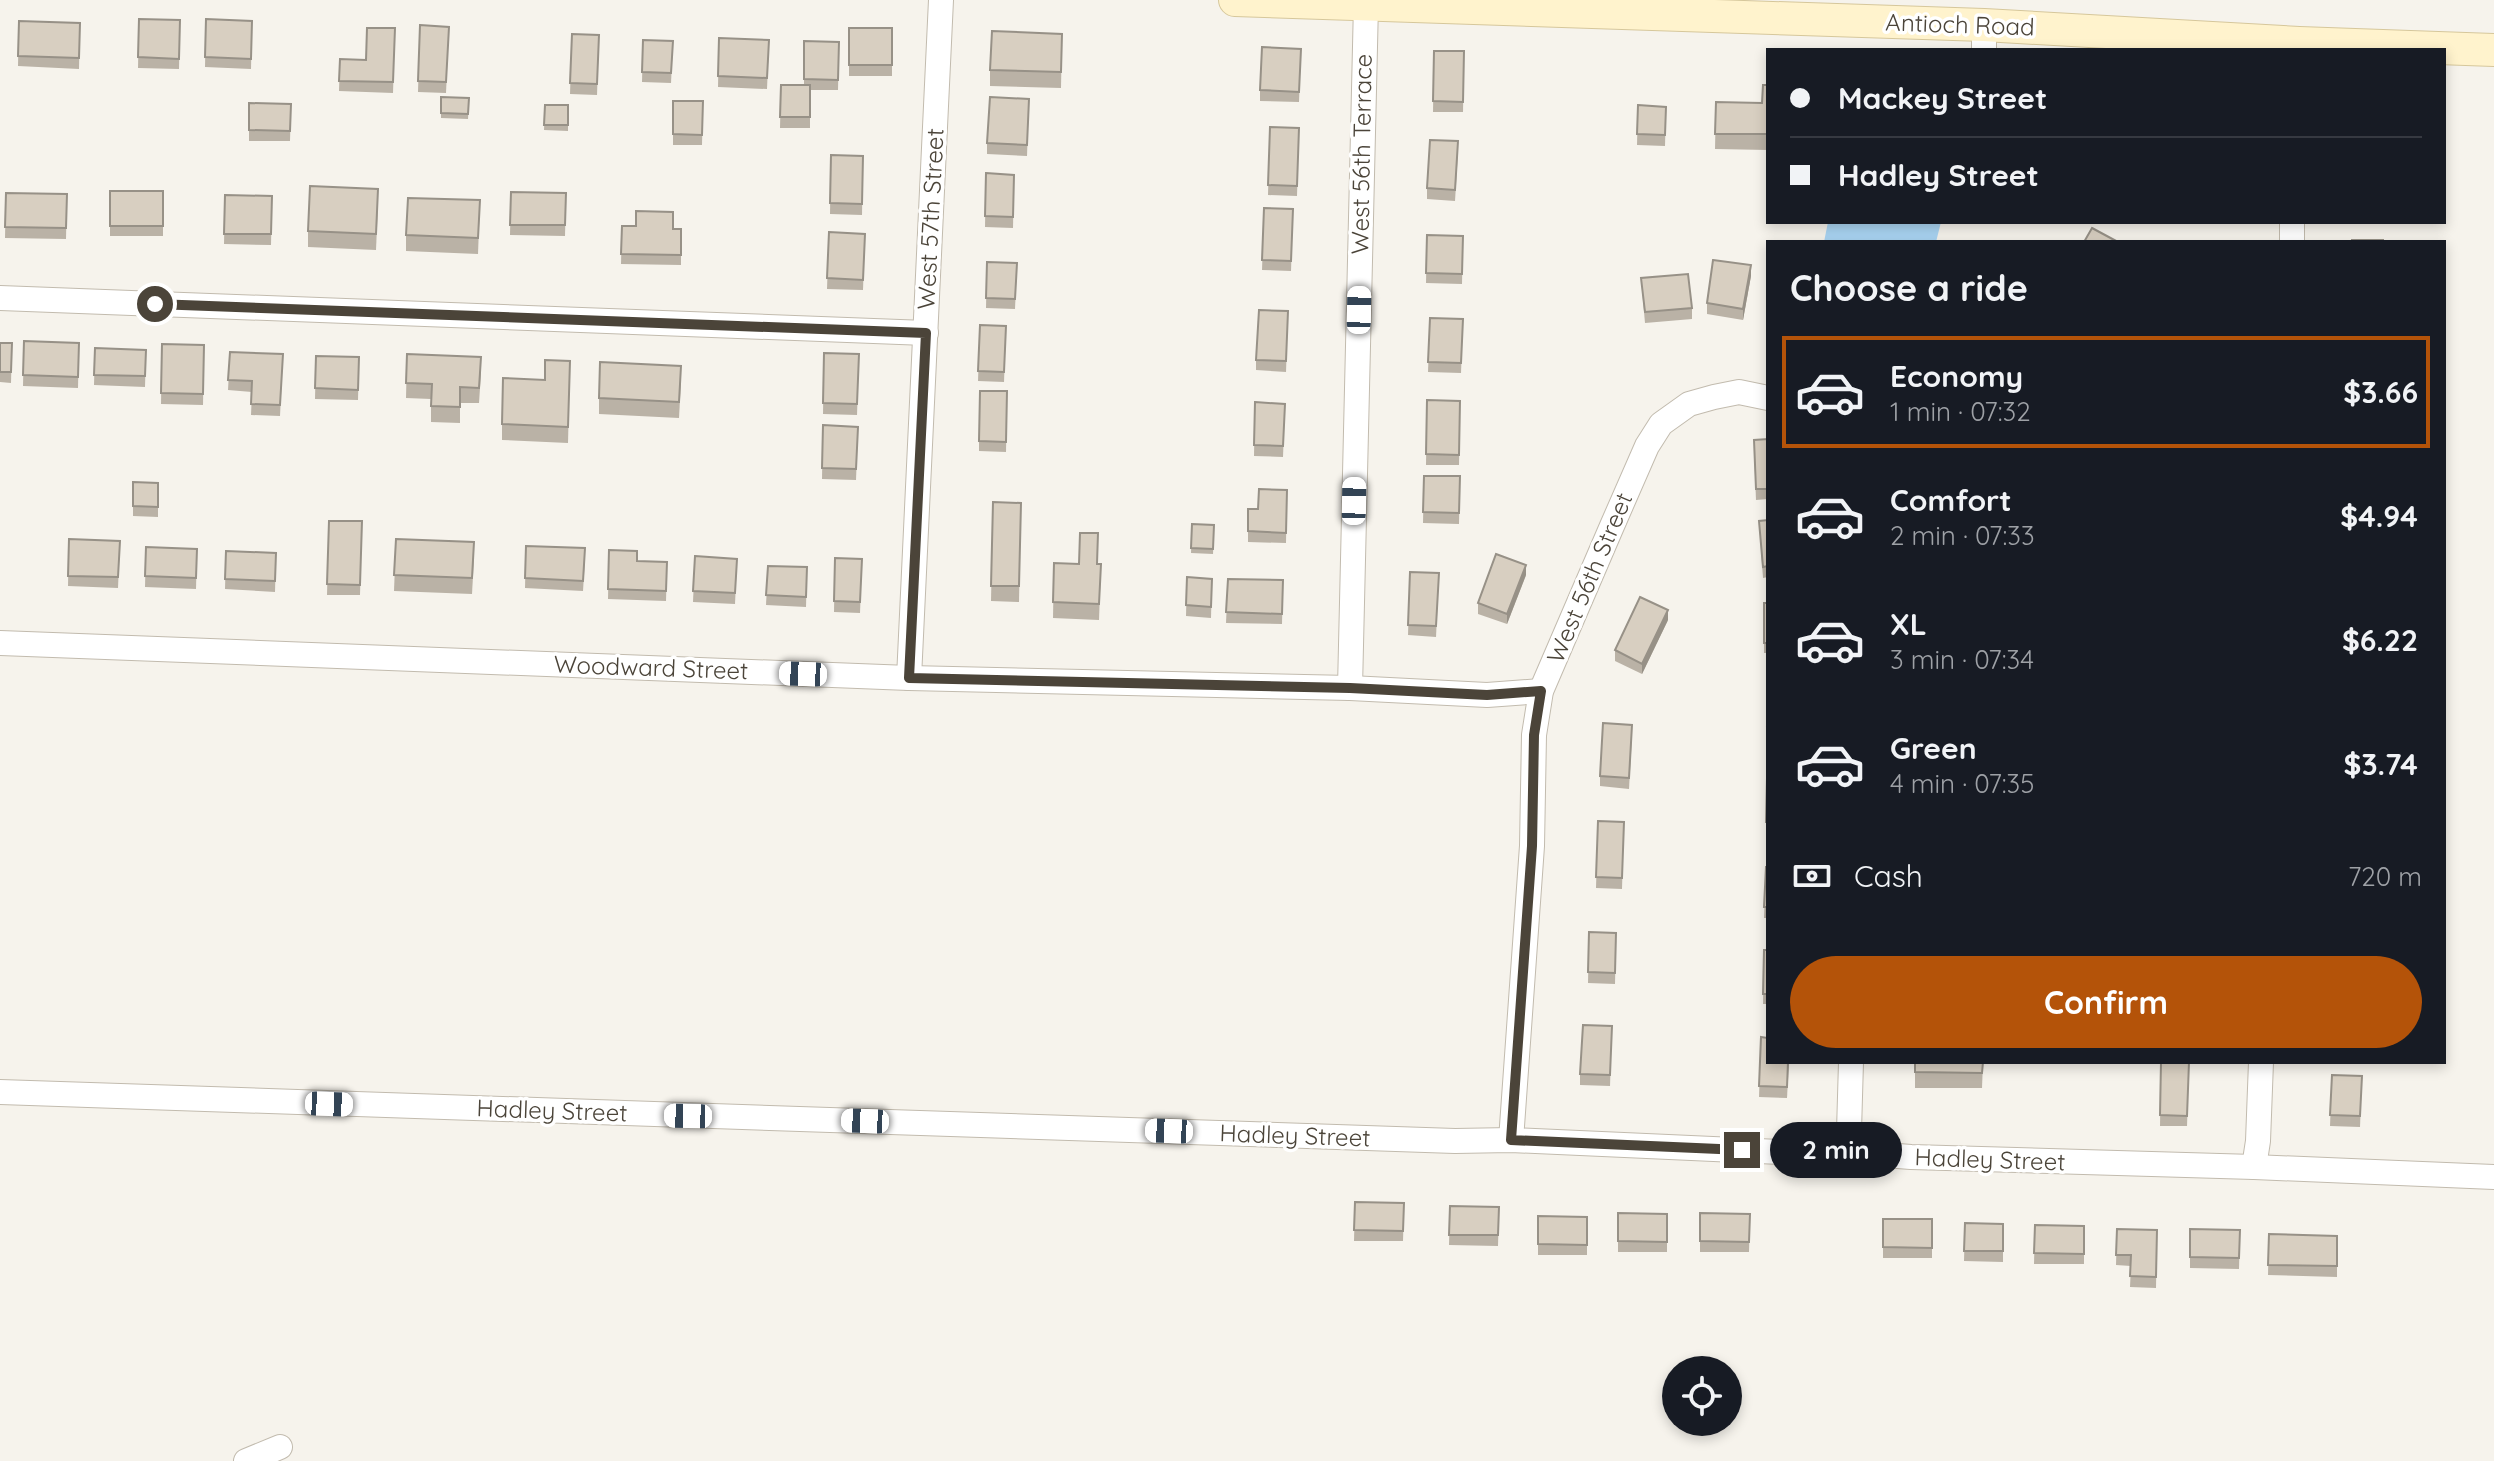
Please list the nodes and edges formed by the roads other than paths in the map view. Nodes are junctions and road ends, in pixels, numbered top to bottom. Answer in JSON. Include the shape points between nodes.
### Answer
{"nodes":[{"id":1,"x":941,"y":0,"type":"edge"},
{"id":2,"x":1235,"y":0,"type":"edge"},
{"id":3,"x":1366,"y":4,"type":"junction"},
{"id":4,"x":1984,"y":38,"type":"edge"},
{"id":5,"x":2299,"y":47,"type":"edge"},
{"id":6,"x":2364,"y":48,"type":"edge"},
{"id":7,"x":2446,"y":49,"type":"edge"},
{"id":8,"x":2494,"y":50,"type":"edge"},
{"id":9,"x":0,"y":298,"type":"edge"},
{"id":10,"x":926,"y":333,"type":"junction"},
{"id":11,"x":1766,"y":398,"type":"edge"},
{"id":12,"x":0,"y":643,"type":"edge"},
{"id":13,"x":909,"y":678,"type":"junction"},
{"id":14,"x":1350,"y":688,"type":"junction"},
{"id":15,"x":1541,"y":691,"type":"junction"},
{"id":16,"x":1851,"y":1064,"type":"edge"},
{"id":17,"x":2261,"y":1064,"type":"edge"},
{"id":18,"x":0,"y":1092,"type":"edge"},
{"id":19,"x":1511,"y":1140,"type":"junction"},
{"id":20,"x":1846,"y":1152,"type":"junction"},
{"id":21,"x":2254,"y":1167,"type":"junction"},
{"id":22,"x":2494,"y":1177,"type":"edge"},
{"id":23,"x":280,"y":1447,"type":"dead end"},
{"id":24,"x":246,"y":1461,"type":"edge"}],
"edges":[{"from":1,"to":10,"type":"street","name":"West 57th Street"},
{"from":2,"to":3,"type":"main road","name":"Antioch Road"},
{"from":3,"to":4,"type":"main road","name":"Antioch Road"},
{"from":3,"to":14,"type":"street","name":"West 56th Terrace"},
{"from":4,"to":5,"type":"main road","name":"Antioch Road"},
{"from":5,"to":6,"type":"main road","name":"Antioch Road"},
{"from":7,"to":8,"type":"main road","name":"Antioch Road"},
{"from":9,"to":10,"type":"street"},
{"from":10,"to":13,"type":"street","name":"West 57th Street"},
{"from":11,"to":15,"type":"street","name":"West 56th Street","via":[[1739,392],[1714,397],[1689,404],[1661,424]]},
{"from":12,"to":13,"type":"street","name":"Woodward Street"},
{"from":13,"to":14,"type":"street","name":"Woodward Street"},
{"from":14,"to":15,"type":"street","name":"Woodward Street","via":[[1487,695]]},
{"from":15,"to":19,"type":"street","name":"West 56th Street","via":[[1534,735],[1532,846]]},
{"from":16,"to":20,"type":"street"},
{"from":17,"to":21,"type":"street"},
{"from":18,"to":19,"type":"street","name":"Hadley Street"},
{"from":19,"to":20,"type":"street","name":"Hadley Street"},
{"from":20,"to":21,"type":"street","name":"Hadley Street"},
{"from":21,"to":22,"type":"street","name":"Hadley Street"},
{"from":23,"to":24,"type":"street"}]}
